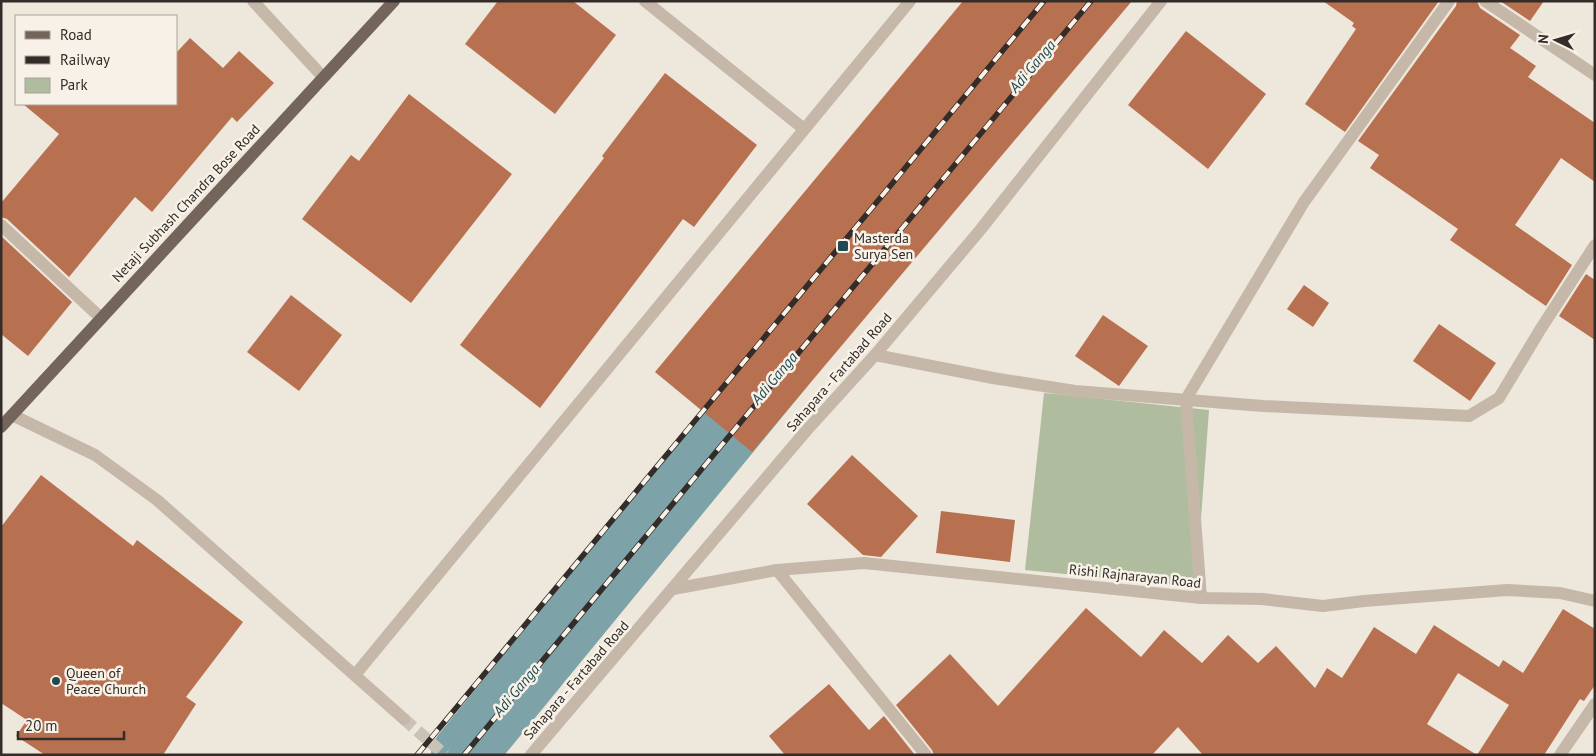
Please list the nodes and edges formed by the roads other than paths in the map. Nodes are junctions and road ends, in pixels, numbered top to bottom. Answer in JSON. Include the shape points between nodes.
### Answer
{"nodes":[{"id":1,"x":253,"y":1,"type":"edge"},
{"id":2,"x":394,"y":1,"type":"edge"},
{"id":3,"x":645,"y":1,"type":"edge"},
{"id":4,"x":910,"y":1,"type":"edge"},
{"id":5,"x":1161,"y":1,"type":"edge"},
{"id":6,"x":1449,"y":1,"type":"edge"},
{"id":7,"x":1485,"y":1,"type":"edge"},
{"id":8,"x":1595,"y":75,"type":"edge"},
{"id":9,"x":323,"y":77,"type":"junction"},
{"id":10,"x":804,"y":129,"type":"junction"},
{"id":11,"x":1,"y":225,"type":"edge"},
{"id":12,"x":1595,"y":245,"type":"edge"},
{"id":13,"x":101,"y":318,"type":"junction"},
{"id":14,"x":875,"y":355,"type":"junction"},
{"id":15,"x":1186,"y":399,"type":"junction"},
{"id":16,"x":12,"y":415,"type":"junction"},
{"id":17,"x":1,"y":426,"type":"edge"},
{"id":18,"x":776,"y":570,"type":"junction"},
{"id":19,"x":673,"y":589,"type":"junction"},
{"id":20,"x":1202,"y":598,"type":"junction"},
{"id":21,"x":1595,"y":601,"type":"edge"},
{"id":22,"x":355,"y":675,"type":"junction"},
{"id":23,"x":1595,"y":704,"type":"edge"},
{"id":24,"x":404,"y":718,"type":"tunnel mouth"},
{"id":25,"x":531,"y":755,"type":"edge"},
{"id":26,"x":926,"y":755,"type":"edge"},
{"id":27,"x":1560,"y":755,"type":"edge"}],
"edges":[{"from":1,"to":9,"type":"street"},
{"from":2,"to":9,"type":"main road","name":"Netaji Subhash Chandra Bose Road"},
{"from":3,"to":10,"type":"street"},
{"from":4,"to":10,"type":"street"},
{"from":5,"to":14,"type":"street","name":"Sahapara - Fartabad Road","via":[[982,229]]},
{"from":6,"to":15,"type":"street","via":[[1304,202]]},
{"from":7,"to":8,"type":"street"},
{"from":9,"to":13,"type":"main road","name":"Netaji Subhash Chandra Bose Road"},
{"from":10,"to":22,"type":"street"},
{"from":11,"to":13,"type":"street"},
{"from":12,"to":15,"type":"street","via":[[1499,398],[1469,416]]},
{"from":13,"to":16,"type":"main road","name":"Netaji Subhash Chandra Bose Road"},
{"from":14,"to":15,"type":"street","via":[[1075,391]]},
{"from":14,"to":19,"type":"street","name":"Sahapara - Fartabad Road","via":[[806,431]]},
{"from":15,"to":20,"type":"street"},
{"from":16,"to":17,"type":"main road","name":"Netaji Subhash Chandra Bose Road"},
{"from":16,"to":22,"type":"street","via":[[95,455],[157,500]]},
{"from":18,"to":19,"type":"street","name":"Rishi Rajnarayan Road"},
{"from":18,"to":20,"type":"street","name":"Rishi Rajnarayan Road","via":[[864,563]]},
{"from":18,"to":26,"type":"street"},
{"from":19,"to":25,"type":"street","name":"Sahapara - Fartabad Road"},
{"from":20,"to":21,"type":"street","name":"Rishi Rajnarayan Road","via":[[1262,599],[1323,606],[1507,590],[1560,594]]},
{"from":22,"to":24,"type":"street"},
{"from":23,"to":27,"type":"street"}]}
